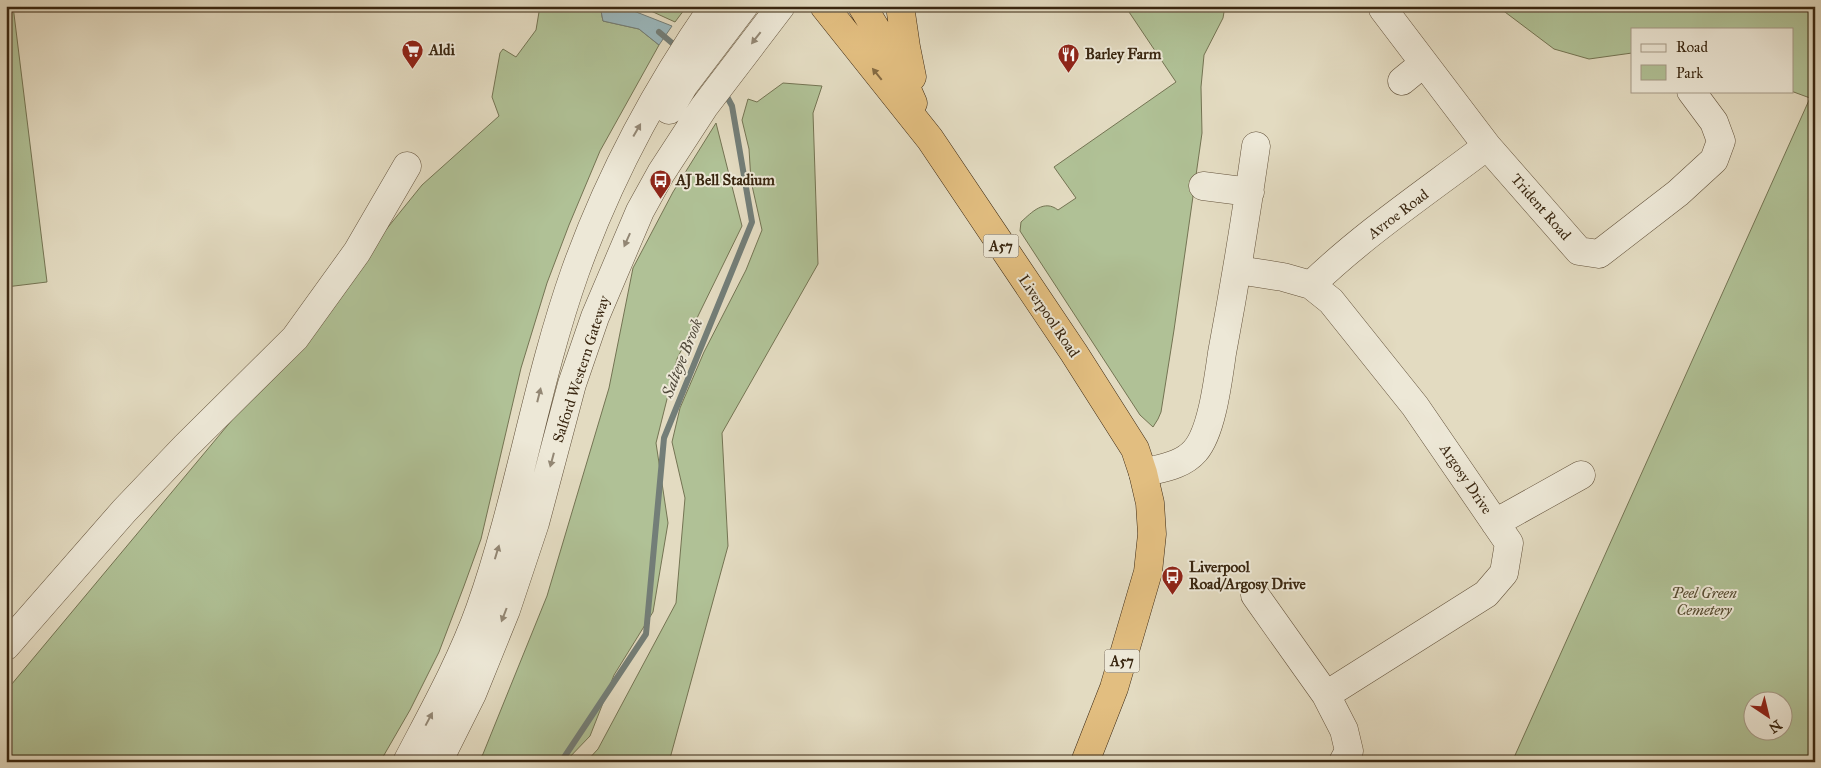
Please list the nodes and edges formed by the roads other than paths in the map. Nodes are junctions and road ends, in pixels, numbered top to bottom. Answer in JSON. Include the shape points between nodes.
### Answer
{"nodes":[{"id":1,"x":714,"y":6,"type":"edge"},
{"id":2,"x":744,"y":6,"type":"edge"},
{"id":3,"x":781,"y":6,"type":"edge"},
{"id":4,"x":824,"y":6,"type":"edge"},
{"id":5,"x":862,"y":6,"type":"edge"},
{"id":6,"x":900,"y":6,"type":"edge"},
{"id":7,"x":1383,"y":9,"type":"dead end"},
{"id":8,"x":705,"y":39,"type":"junction"},
{"id":9,"x":1424,"y":63,"type":"junction"},
{"id":10,"x":1402,"y":81,"type":"dead end"},
{"id":11,"x":1692,"y":92,"type":"edge"},
{"id":12,"x":930,"y":139,"type":"junction"},
{"id":13,"x":1256,"y":146,"type":"dead end"},
{"id":14,"x":1487,"y":146,"type":"junction"},
{"id":15,"x":407,"y":166,"type":"dead end"},
{"id":16,"x":1203,"y":186,"type":"dead end"},
{"id":17,"x":1250,"y":192,"type":"junction"},
{"id":18,"x":1238,"y":270,"type":"junction"},
{"id":19,"x":1311,"y":285,"type":"junction"},
{"id":20,"x":1143,"y":473,"type":"junction"},
{"id":21,"x":1581,"y":475,"type":"dead end"},
{"id":22,"x":1495,"y":523,"type":"junction"},
{"id":23,"x":1255,"y":596,"type":"dead end"},
{"id":24,"x":6,"y":646,"type":"edge"},
{"id":25,"x":1326,"y":695,"type":"junction"},
{"id":26,"x":407,"y":762,"type":"edge"},
{"id":27,"x":438,"y":762,"type":"edge"},
{"id":28,"x":1085,"y":762,"type":"edge"},
{"id":29,"x":1342,"y":762,"type":"edge"}],
"edges":[{"from":1,"to":8,"type":"street","name":"Salford Western Gateway"},
{"from":2,"to":8,"type":"street"},
{"from":3,"to":27,"type":"street","name":"Salford Western Gateway","one_way":true,"via":[[704,107],[660,173],[640,210],[595,317],[572,384],[535,523],[506,610],[472,694]]},
{"from":12,"to":4,"type":"highway","name":"Liverpool Road","number":"A57","one_way":true},
{"from":5,"to":12,"type":"highway","name":"Liverpool Road","number":"A57","via":[[892,56]]},
{"from":6,"to":12,"type":"highway","number":"A57","via":[[914,88]]},
{"from":7,"to":9,"type":"street","name":"Trident Road"},
{"from":26,"to":8,"type":"street","name":"Salford Western Gateway","one_way":true,"via":[[456,666],[480,610],[508,517],[552,340],[612,181],[633,137]]},
{"from":9,"to":10,"type":"street"},
{"from":9,"to":14,"type":"street","name":"Trident Road"},
{"from":11,"to":14,"type":"street","name":"Trident Road","via":[[1714,122],[1721,141],[1714,160],[1678,193],[1599,254],[1579,251]]},
{"from":12,"to":20,"type":"highway","name":"Liverpool Road","number":"A57","via":[[1079,362],[1135,450]]},
{"from":13,"to":17,"type":"street"},
{"from":14,"to":19,"type":"street","name":"Avroe Road","via":[[1375,230]]},
{"from":15,"to":24,"type":"street","via":[[357,252],[295,338],[124,512]]},
{"from":16,"to":17,"type":"street"},
{"from":17,"to":18,"type":"street"},
{"from":18,"to":19,"type":"street","name":"Argosy Drive"},
{"from":18,"to":20,"type":"street","via":[[1213,403],[1202,443],[1184,460]]},
{"from":19,"to":22,"type":"street","name":"Argosy Drive","via":[[1331,301],[1415,406]]},
{"from":20,"to":28,"type":"highway","name":"Liverpool Road","number":"A57","via":[[1150,503],[1152,534],[1148,572],[1114,688]]},
{"from":21,"to":22,"type":"street"},
{"from":22,"to":25,"type":"street","name":"Argosy Drive","via":[[1509,543],[1504,573],[1486,594]]},
{"from":23,"to":25,"type":"street"},
{"from":25,"to":29,"type":"street","via":[[1344,730],[1349,751]]}]}
